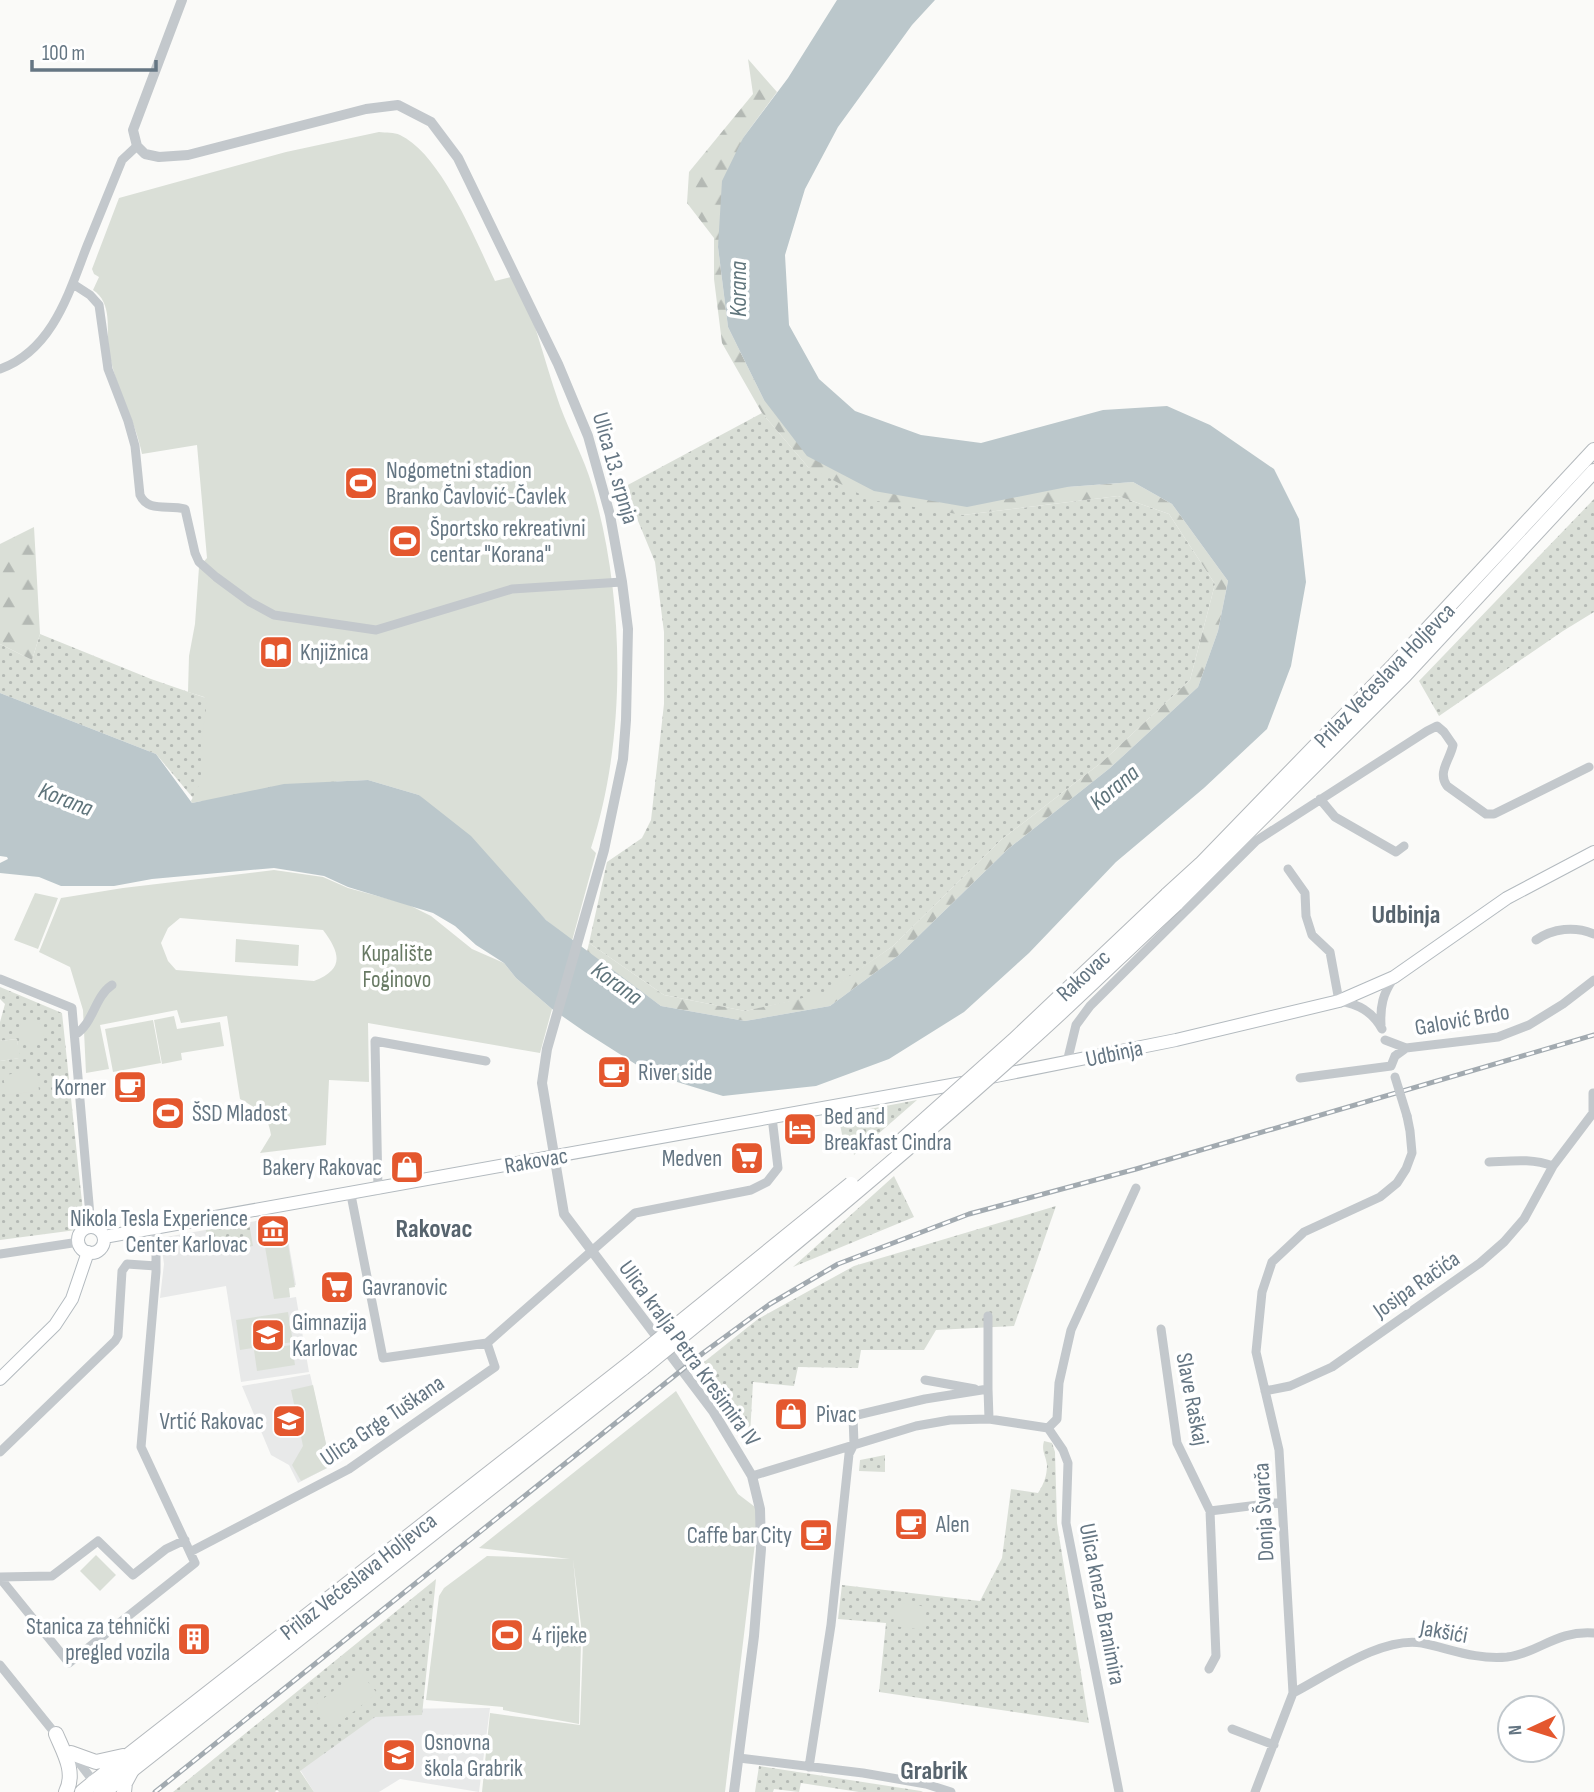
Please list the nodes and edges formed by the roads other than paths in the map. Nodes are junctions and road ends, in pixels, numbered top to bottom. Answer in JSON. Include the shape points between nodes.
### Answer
{"nodes":[{"id":1,"x":182,"y":0,"type":"edge"},
{"id":2,"x":137,"y":146,"type":"junction"},
{"id":3,"x":73,"y":284,"type":"junction"},
{"id":4,"x":0,"y":369,"type":"edge"},
{"id":5,"x":1594,"y":450,"type":"edge"},
{"id":6,"x":1594,"y":471,"type":"edge"},
{"id":7,"x":622,"y":582,"type":"junction"},
{"id":8,"x":1400,"y":670,"type":"junction"},
{"id":9,"x":1589,"y":767,"type":"dead end"},
{"id":10,"x":1320,"y":799,"type":"junction"},
{"id":11,"x":1404,"y":846,"type":"dead end"},
{"id":12,"x":1594,"y":852,"type":"edge"},
{"id":13,"x":1287,"y":869,"type":"dead end"},
{"id":14,"x":1172,"y":900,"type":"joint"},
{"id":15,"x":1594,"y":934,"type":"edge"},
{"id":16,"x":1536,"y":940,"type":"dead end"},
{"id":17,"x":1394,"y":977,"type":"junction"},
{"id":18,"x":0,"y":979,"type":"edge"},
{"id":19,"x":1594,"y":980,"type":"edge"},
{"id":20,"x":112,"y":985,"type":"dead end"},
{"id":21,"x":1339,"y":1001,"type":"junction"},
{"id":22,"x":1381,"y":1029,"type":"junction"},
{"id":23,"x":75,"y":1035,"type":"junction"},
{"id":24,"x":1385,"y":1040,"type":"junction"},
{"id":25,"x":1406,"y":1048,"type":"junction"},
{"id":26,"x":486,"y":1061,"type":"dead end"},
{"id":27,"x":1067,"y":1062,"type":"junction"},
{"id":28,"x":1391,"y":1066,"type":"junction"},
{"id":29,"x":1300,"y":1078,"type":"dead end"},
{"id":30,"x":1593,"y":1093,"type":"edge"},
{"id":31,"x":772,"y":1117,"type":"junction"},
{"id":32,"x":553,"y":1157,"type":"junction"},
{"id":33,"x":1489,"y":1162,"type":"dead end"},
{"id":34,"x":1553,"y":1166,"type":"junction"},
{"id":35,"x":1136,"y":1188,"type":"dead end"},
{"id":36,"x":378,"y":1190,"type":"junction"},
{"id":37,"x":351,"y":1195,"type":"junction"},
{"id":38,"x":91,"y":1227,"type":"junction"},
{"id":39,"x":156,"y":1229,"type":"junction"},
{"id":40,"x":104,"y":1237,"type":"junction"},
{"id":41,"x":79,"y":1242,"type":"junction"},
{"id":42,"x":88,"y":1252,"type":"junction"},
{"id":43,"x":591,"y":1252,"type":"junction"},
{"id":44,"x":0,"y":1254,"type":"edge"},
{"id":45,"x":156,"y":1266,"type":"junction"},
{"id":46,"x":988,"y":1316,"type":"dead end"},
{"id":47,"x":1161,"y":1329,"type":"dead end"},
{"id":48,"x":487,"y":1343,"type":"junction"},
{"id":49,"x":639,"y":1364,"type":"junction"},
{"id":50,"x":0,"y":1379,"type":"edge"},
{"id":51,"x":925,"y":1380,"type":"dead end"},
{"id":52,"x":984,"y":1389,"type":"junction"},
{"id":53,"x":1265,"y":1391,"type":"junction"},
{"id":54,"x":989,"y":1419,"type":"junction"},
{"id":55,"x":1048,"y":1428,"type":"junction"},
{"id":56,"x":854,"y":1444,"type":"junction"},
{"id":57,"x":0,"y":1452,"type":"edge"},
{"id":58,"x":752,"y":1476,"type":"junction"},
{"id":59,"x":1282,"y":1502,"type":"junction"},
{"id":60,"x":1210,"y":1511,"type":"junction"},
{"id":61,"x":185,"y":1540,"type":"junction"},
{"id":62,"x":190,"y":1552,"type":"junction"},
{"id":63,"x":0,"y":1578,"type":"edge"},
{"id":64,"x":1594,"y":1633,"type":"edge"},
{"id":65,"x":0,"y":1665,"type":"edge"},
{"id":66,"x":1209,"y":1669,"type":"dead end"},
{"id":67,"x":1293,"y":1693,"type":"junction"},
{"id":68,"x":1232,"y":1729,"type":"dead end"},
{"id":69,"x":56,"y":1734,"type":"junction"},
{"id":70,"x":1274,"y":1745,"type":"junction"},
{"id":71,"x":71,"y":1753,"type":"junction"},
{"id":72,"x":131,"y":1753,"type":"junction"},
{"id":73,"x":739,"y":1758,"type":"junction"},
{"id":74,"x":809,"y":1767,"type":"junction"},
{"id":75,"x":132,"y":1770,"type":"junction"},
{"id":76,"x":100,"y":1789,"type":"edge"},
{"id":77,"x":66,"y":1792,"type":"edge"},
{"id":78,"x":82,"y":1792,"type":"edge"},
{"id":79,"x":124,"y":1792,"type":"edge"},
{"id":80,"x":734,"y":1792,"type":"edge"},
{"id":81,"x":951,"y":1792,"type":"edge"},
{"id":82,"x":1119,"y":1792,"type":"edge"},
{"id":83,"x":1255,"y":1792,"type":"edge"}],
"edges":[{"from":1,"to":2,"type":"street","via":[[135,123]]},
{"from":2,"to":3,"type":"street","via":[[121,160]]},
{"from":2,"to":7,"type":"street","name":"Ulica 13. srpnja","via":[[152,156],[188,155],[366,109],[398,105],[432,122],[458,158],[568,387],[598,466]]},
{"from":3,"to":4,"type":"street","via":[[49,331],[12,365]]},
{"from":3,"to":7,"type":"street","via":[[99,305],[107,369],[135,446],[143,501],[185,509],[199,562],[274,615],[376,630],[512,589]]},
{"from":5,"to":8,"type":"main road","name":"Prilaz Većeslava Holjevca"},
{"from":6,"to":8,"type":"main road","name":"Prilaz Većeslava Holjevca"},
{"from":7,"to":32,"type":"street","name":"Ulica 13. srpnja","via":[[628,629],[623,759],[601,863],[547,1049],[542,1083]]},
{"from":8,"to":14,"type":"main road","name":"Prilaz Većeslava Holjevca","via":[[1201,864]]},
{"from":9,"to":10,"type":"street","name":"Udbinja","via":[[1486,814],[1443,780],[1453,746],[1437,726]]},
{"from":10,"to":11,"type":"street","via":[[1335,817],[1396,852]]},
{"from":10,"to":27,"type":"street","name":"Udbinja","via":[[1256,841],[1090,1006],[1076,1025]]},
{"from":12,"to":17,"type":"main road","name":"Udbinja","via":[[1507,898]]},
{"from":13,"to":21,"type":"street","via":[[1305,893],[1312,936],[1330,951]]},
{"from":14,"to":49,"type":"main road","name":"Rakovac","bridge":true,"via":[[927,1118]]},
{"from":15,"to":16,"type":"street","via":[[1562,929]]},
{"from":17,"to":21,"type":"main road","name":"Udbinja"},
{"from":17,"to":22,"type":"street","via":[[1381,1004]]},
{"from":18,"to":23,"type":"street","via":[[72,1008]]},
{"from":19,"to":25,"type":"street","name":"Galović Brdo","via":[[1529,1025],[1497,1037]]},
{"from":20,"to":23,"type":"street","via":[[102,993],[86,1027]]},
{"from":21,"to":22,"type":"street","via":[[1364,1009]]},
{"from":21,"to":27,"type":"main road","name":"Udbinja"},
{"from":22,"to":24,"type":"street"},
{"from":23,"to":38,"type":"street"},
{"from":24,"to":25,"type":"street","name":"Galović Brdo"},
{"from":24,"to":28,"type":"street"},
{"from":25,"to":28,"type":"street","name":"Galović Brdo"},
{"from":26,"to":36,"type":"street","via":[[375,1041]]},
{"from":27,"to":31,"type":"main road","name":"Rakovac"},
{"from":28,"to":29,"type":"street"},
{"from":28,"to":53,"type":"street","name":"Donja Švarča","bridge":true,"via":[[1410,1131],[1412,1153],[1406,1169],[1380,1197],[1304,1232],[1272,1262],[1258,1312],[1256,1352]]},
{"from":30,"to":34,"type":"street","name":"Josipa Račića","via":[[1593,1113]]},
{"from":31,"to":32,"type":"main road","name":"Rakovac"},
{"from":31,"to":43,"type":"street","via":[[779,1156],[778,1168],[767,1182],[751,1190],[635,1213]]},
{"from":32,"to":36,"type":"main road","name":"Rakovac"},
{"from":32,"to":43,"type":"street","name":"Ulica kralja Petra Krešimira IV","via":[[564,1214]]},
{"from":33,"to":34,"type":"street","via":[[1528,1160]]},
{"from":34,"to":53,"type":"street","name":"Josipa Račića","via":[[1524,1219],[1479,1263],[1332,1367],[1290,1386]]},
{"from":35,"to":55,"type":"street","via":[[1071,1329],[1059,1383],[1057,1419]]},
{"from":36,"to":37,"type":"main road","name":"Rakovac"},
{"from":37,"to":39,"type":"main road","name":"Rakovac"},
{"from":37,"to":48,"type":"street","via":[[383,1358]]},
{"from":38,"to":40,"type":"main road"},
{"from":38,"to":41,"type":"main road","via":[[81,1232]]},
{"from":39,"to":40,"type":"main road","name":"Rakovac"},
{"from":39,"to":45,"type":"street"},
{"from":40,"to":42,"type":"main road","via":[[100,1249]]},
{"from":41,"to":42,"type":"main road"},
{"from":41,"to":44,"type":"street"},
{"from":42,"to":50,"type":"main road","via":[[72,1300],[55,1325]]},
{"from":43,"to":48,"type":"street"},
{"from":43,"to":58,"type":"street","name":"Ulica kralja Petra Krešimira IV","via":[[713,1411]]},
{"from":45,"to":57,"type":"street","via":[[127,1264],[122,1271],[115,1341]]},
{"from":45,"to":61,"type":"street","via":[[141,1447]]},
{"from":46,"to":52,"type":"street"},
{"from":47,"to":60,"type":"street","name":"Slave Raškaj","via":[[1177,1443]]},
{"from":48,"to":62,"type":"street","name":"Ulica Grge Tuškana","via":[[495,1367],[349,1469]]},
{"from":49,"to":72,"type":"main road","name":"Prilaz Većeslava Holjevca"},
{"from":49,"to":75,"type":"main road","name":"Prilaz Većeslava Holjevca"},
{"from":51,"to":52,"type":"street"},
{"from":52,"to":54,"type":"street"},
{"from":52,"to":56,"type":"street","via":[[853,1416]]},
{"from":53,"to":59,"type":"street","name":"Donja Švarča","via":[[1279,1450]]},
{"from":54,"to":55,"type":"street"},
{"from":54,"to":56,"type":"street","via":[[916,1426]]},
{"from":55,"to":82,"type":"street","name":"Ulica kneza Branimira","via":[[1068,1463],[1066,1523]]},
{"from":56,"to":58,"type":"street"},
{"from":56,"to":74,"type":"street","via":[[849,1454],[831,1625]]},
{"from":58,"to":73,"type":"street","name":"Ulica kralja Petra Krešimira IV","via":[[760,1510],[761,1549]]},
{"from":59,"to":60,"type":"street"},
{"from":59,"to":67,"type":"street","name":"Donja Švarča"},
{"from":60,"to":66,"type":"street","name":"Slave Raškaj","via":[[1216,1656]]},
{"from":61,"to":62,"type":"street"},
{"from":61,"to":63,"type":"street","via":[[133,1574],[99,1541],[52,1576]]},
{"from":62,"to":63,"type":"street","via":[[195,1563],[69,1663]]},
{"from":64,"to":67,"type":"street","name":"Jakšići","via":[[1564,1634],[1520,1654],[1495,1658],[1405,1644],[1363,1654]]},
{"from":65,"to":69,"type":"street"},
{"from":67,"to":70,"type":"street","name":"Donja Švarča"},
{"from":68,"to":70,"type":"street"},
{"from":69,"to":71,"type":"street"},
{"from":69,"to":77,"type":"main road","via":[[69,1767]]},
{"from":70,"to":83,"type":"street","name":"Donja Švarča"},
{"from":71,"to":72,"type":"main road","via":[[96,1762]]},
{"from":71,"to":76,"type":"street"},
{"from":72,"to":76,"type":"main road","name":"Prilaz Većeslava Holjevca"},
{"from":73,"to":74,"type":"street"},
{"from":73,"to":80,"type":"street","name":"Ulica kralja Petra Krešimira IV"},
{"from":74,"to":81,"type":"street","via":[[926,1784]]},
{"from":75,"to":76,"type":"main road","name":"Prilaz Većeslava Holjevca"},
{"from":75,"to":79,"type":"main road"},
{"from":76,"to":78,"type":"main road","name":"Prilaz Većeslava Holjevca"}]}
